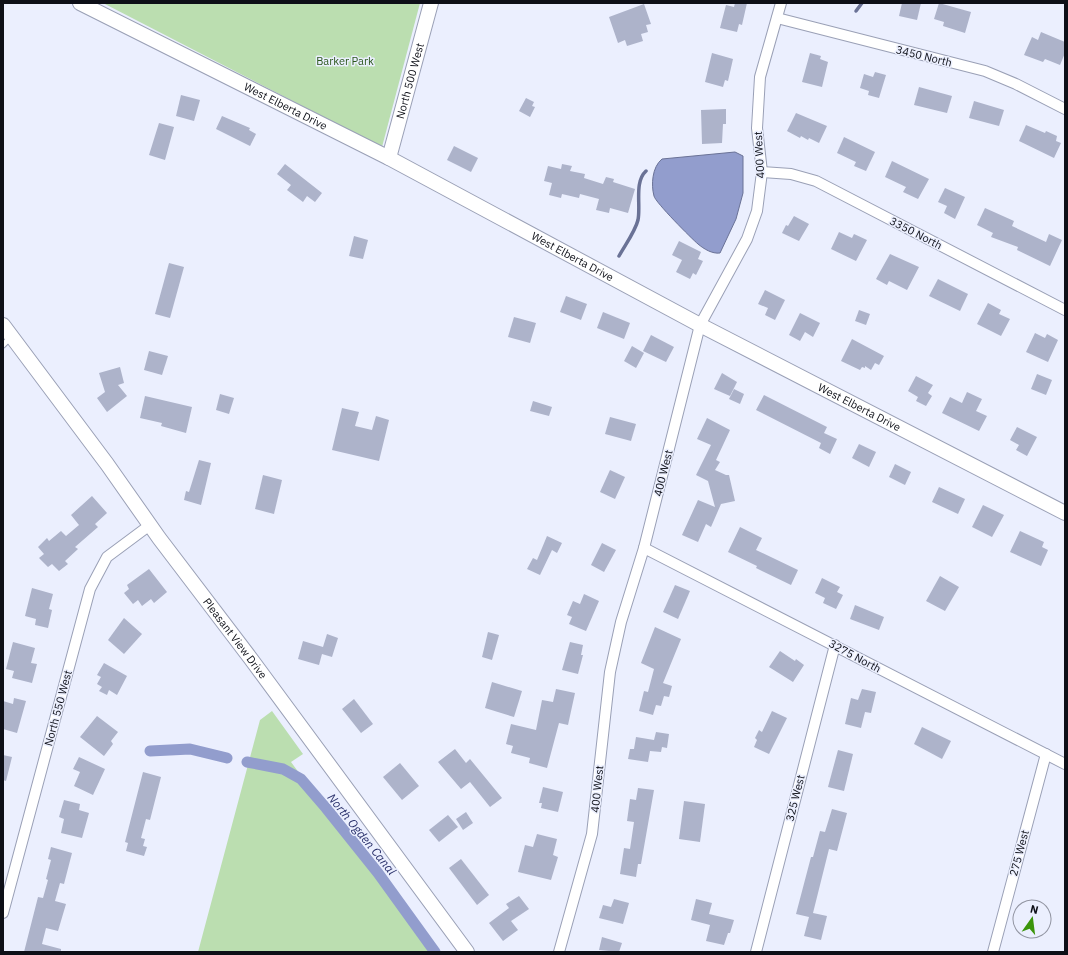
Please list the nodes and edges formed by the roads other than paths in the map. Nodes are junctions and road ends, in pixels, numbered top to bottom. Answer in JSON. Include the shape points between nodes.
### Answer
{"nodes":[{"id":1,"x":80,"y":3,"type":"edge"},
{"id":2,"x":431,"y":3,"type":"edge"},
{"id":3,"x":781,"y":3,"type":"edge"},
{"id":4,"x":777,"y":18,"type":"junction"},
{"id":5,"x":1065,"y":109,"type":"edge"},
{"id":6,"x":389,"y":158,"type":"junction"},
{"id":7,"x":762,"y":172,"type":"junction"},
{"id":8,"x":1065,"y":310,"type":"edge"},
{"id":9,"x":3,"y":325,"type":"edge"},
{"id":10,"x":700,"y":325,"type":"junction"},
{"id":11,"x":7,"y":340,"type":"edge"},
{"id":12,"x":1065,"y":513,"type":"edge"},
{"id":13,"x":150,"y":525,"type":"junction"},
{"id":14,"x":644,"y":548,"type":"junction"},
{"id":15,"x":835,"y":645,"type":"junction"},
{"id":16,"x":1046,"y":754,"type":"junction"},
{"id":17,"x":1065,"y":764,"type":"edge"},
{"id":18,"x":3,"y":913,"type":"edge"},
{"id":19,"x":467,"y":952,"type":"edge"},
{"id":20,"x":559,"y":952,"type":"edge"},
{"id":21,"x":756,"y":952,"type":"edge"},
{"id":22,"x":993,"y":952,"type":"edge"}],
"edges":[{"from":1,"to":6,"type":"main road","name":"West Elberta Drive"},
{"from":2,"to":6,"type":"main road","name":"North 500 West"},
{"from":3,"to":4,"type":"street","name":"400 West"},
{"from":4,"to":5,"type":"street","name":"3450 North","via":[[984,71]]},
{"from":4,"to":7,"type":"street","name":"400 West","via":[[760,77],[757,128]]},
{"from":6,"to":10,"type":"main road","name":"West Elberta Drive"},
{"from":7,"to":8,"type":"street","name":"3350 North","via":[[791,174],[816,181]]},
{"from":7,"to":10,"type":"street","name":"400 West","via":[[757,211],[747,239]]},
{"from":9,"to":11,"type":"main road","name":"Pleasant View Drive"},
{"from":10,"to":12,"type":"main road","name":"West Elberta Drive"},
{"from":10,"to":14,"type":"street","name":"400 West"},
{"from":11,"to":13,"type":"main road","name":"Pleasant View Drive","via":[[108,464]]},
{"from":13,"to":18,"type":"street","name":"North 550 West","via":[[107,557],[90,589]]},
{"from":13,"to":19,"type":"main road","name":"Pleasant View Drive"},
{"from":14,"to":15,"type":"street","name":"3275 North"},
{"from":14,"to":20,"type":"street","name":"400 West","via":[[621,622],[610,672],[592,834]]},
{"from":15,"to":16,"type":"street","name":"3275 North"},
{"from":15,"to":21,"type":"street","name":"325 West"},
{"from":16,"to":17,"type":"street","name":"3275 North"},
{"from":16,"to":22,"type":"street","name":"275 West"}]}
